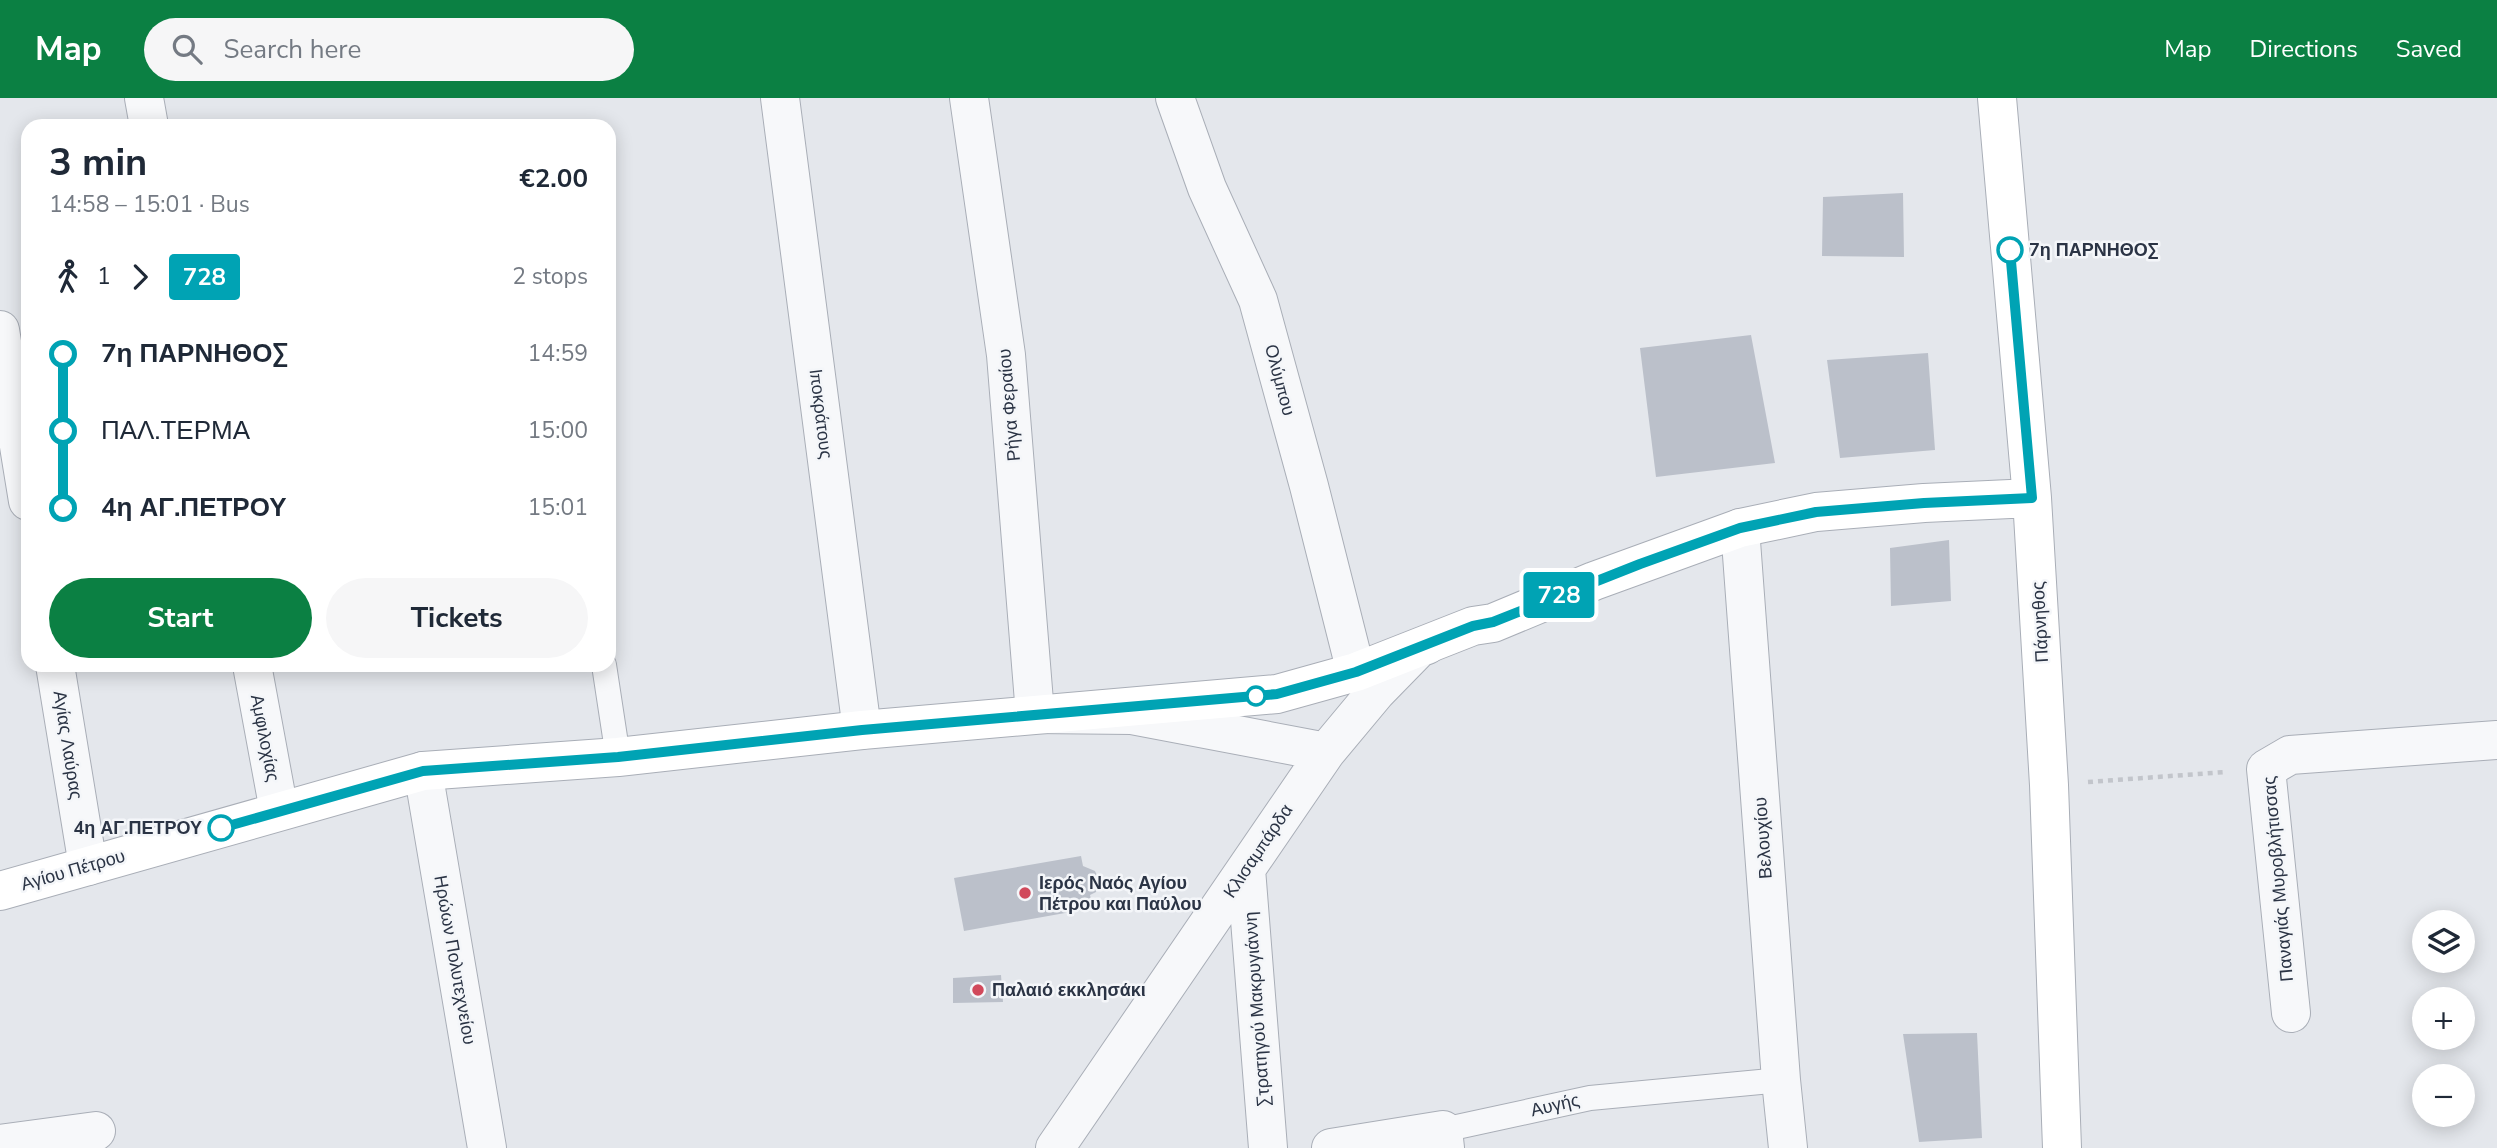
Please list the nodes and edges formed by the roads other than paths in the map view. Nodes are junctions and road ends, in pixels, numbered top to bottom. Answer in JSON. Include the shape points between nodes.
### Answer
{"nodes":[{"id":1,"x":144,"y":98,"type":"edge"},
{"id":2,"x":780,"y":98,"type":"edge"},
{"id":3,"x":969,"y":98,"type":"edge"},
{"id":4,"x":1175,"y":98,"type":"edge"},
{"id":5,"x":1997,"y":98,"type":"edge"},
{"id":6,"x":148,"y":119,"type":"edge"},
{"id":7,"x":0,"y":330,"type":"edge"},
{"id":8,"x":21,"y":458,"type":"edge"},
{"id":9,"x":2032,"y":498,"type":"junction"},
{"id":10,"x":1740,"y":528,"type":"junction"},
{"id":11,"x":1473,"y":626,"type":"junction"},
{"id":12,"x":56,"y":672,"type":"edge"},
{"id":13,"x":252,"y":672,"type":"edge"},
{"id":14,"x":605,"y":672,"type":"edge"},
{"id":15,"x":1356,"y":672,"type":"junction"},
{"id":16,"x":1035,"y":714,"type":"junction"},
{"id":17,"x":862,"y":730,"type":"junction"},
{"id":18,"x":2497,"y":740,"type":"edge"},
{"id":19,"x":1326,"y":752,"type":"junction"},
{"id":20,"x":618,"y":757,"type":"junction"},
{"id":21,"x":423,"y":771,"type":"junction"},
{"id":22,"x":279,"y":811,"type":"junction"},
{"id":23,"x":88,"y":866,"type":"junction"},
{"id":24,"x":1247,"y":869,"type":"junction"},
{"id":25,"x":0,"y":891,"type":"edge"},
{"id":26,"x":2291,"y":1013,"type":"dead end"},
{"id":27,"x":1781,"y":1080,"type":"junction"},
{"id":28,"x":96,"y":1131,"type":"dead end"},
{"id":29,"x":1444,"y":1139,"type":"edge"},
{"id":30,"x":0,"y":1144,"type":"edge"},
{"id":31,"x":487,"y":1148,"type":"edge"},
{"id":32,"x":1055,"y":1148,"type":"edge"},
{"id":33,"x":1268,"y":1148,"type":"edge"},
{"id":34,"x":1331,"y":1148,"type":"edge"},
{"id":35,"x":1788,"y":1148,"type":"edge"},
{"id":36,"x":2062,"y":1148,"type":"edge"}],
"edges":[{"from":1,"to":6,"type":"street"},
{"from":2,"to":17,"type":"street","name":"Ιποκράτους"},
{"from":3,"to":16,"type":"street","name":"Ρήγα Φεραίου","via":[[1006,355]]},
{"from":4,"to":15,"type":"street","name":"Ολύμπου","via":[[1207,188],[1258,300]]},
{"from":5,"to":9,"type":"street","name":"Πάρνηθος"},
{"from":7,"to":8,"type":"street"},
{"from":9,"to":10,"type":"street","name":"Αγίου Πέτρου","via":[[1816,512]]},
{"from":9,"to":36,"type":"street","name":"Πάρνηθος","via":[[2049,785]]},
{"from":10,"to":11,"type":"street","name":"Αγίου Πέτρου"},
{"from":10,"to":27,"type":"street","name":"Βελουχίου"},
{"from":11,"to":15,"type":"street","name":"Αγίου Πέτρου"},
{"from":11,"to":19,"type":"street","name":"Κλισαμπάρδα","via":[[1419,648]]},
{"from":12,"to":23,"type":"street","name":"Αγίας Λαύρας"},
{"from":13,"to":22,"type":"street","name":"Αμφιλοχίας"},
{"from":14,"to":20,"type":"lane"},
{"from":15,"to":16,"type":"street","name":"Αγίου Πέτρου","via":[[1277,694]]},
{"from":16,"to":17,"type":"street","name":"Αγίου Πέτρου"},
{"from":16,"to":19,"type":"street","via":[[1132,715]]},
{"from":17,"to":20,"type":"street","name":"Αγίου Πέτρου"},
{"from":18,"to":26,"type":"street","name":"Παναγιάς Μυροβλήτισσας","via":[[2290,755],[2266,769]]},
{"from":19,"to":24,"type":"street","name":"Κλισαμπάρδα"},
{"from":20,"to":21,"type":"street","name":"Αγίου Πέτρου"},
{"from":21,"to":22,"type":"street","name":"Αγίου Πέτρου"},
{"from":21,"to":31,"type":"street","name":"Ηρώων Πολυτεχνείου"},
{"from":22,"to":23,"type":"street","name":"Αγίου Πέτρου"},
{"from":23,"to":25,"type":"street","name":"Αγίου Πέτρου"},
{"from":24,"to":32,"type":"street","name":"Κλισαμπάρδα"},
{"from":24,"to":33,"type":"street","name":"Στρατηγού Μακρυγιάννη"},
{"from":27,"to":29,"type":"lane","name":"Αυγής","via":[[1590,1098]]},
{"from":27,"to":35,"type":"street","name":"Βελουχίου"},
{"from":28,"to":30,"type":"street"},
{"from":29,"to":34,"type":"street","name":"Αυγής"}]}
